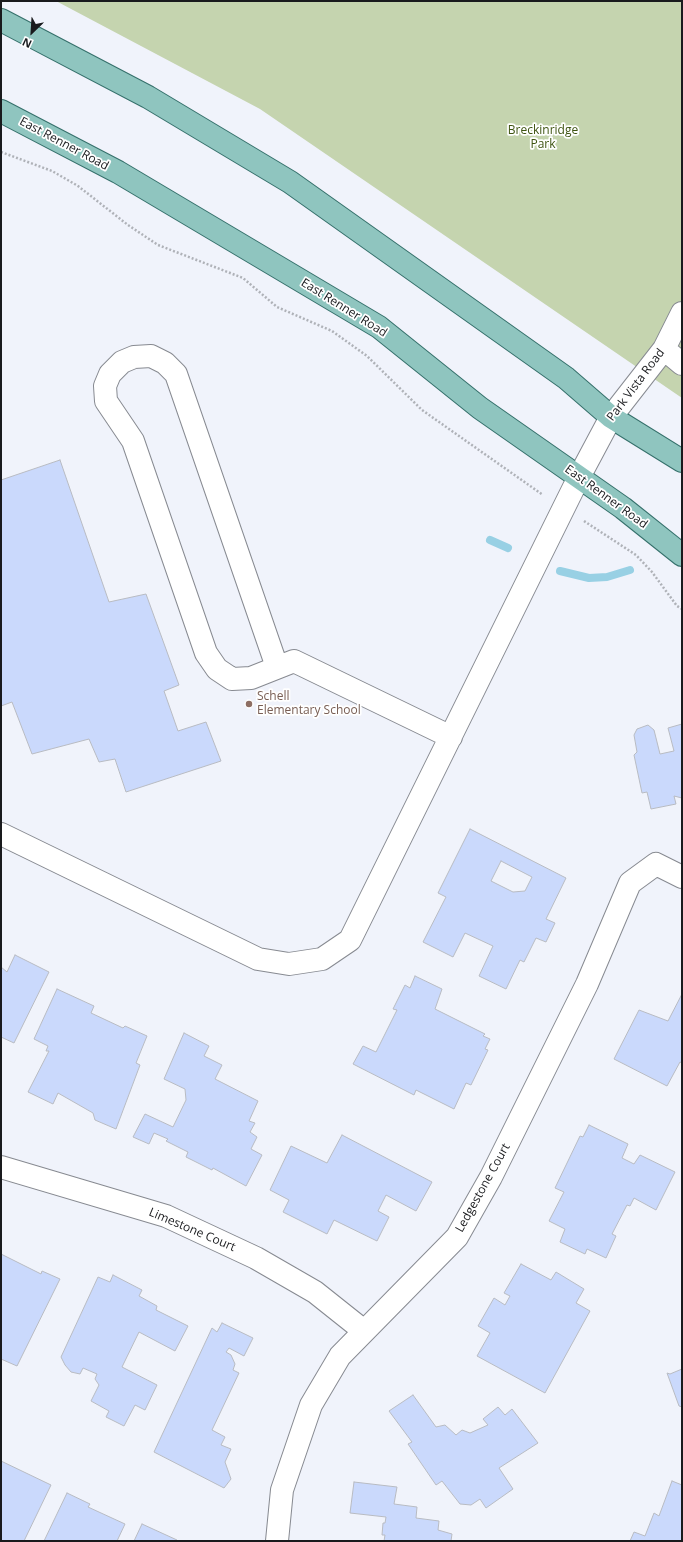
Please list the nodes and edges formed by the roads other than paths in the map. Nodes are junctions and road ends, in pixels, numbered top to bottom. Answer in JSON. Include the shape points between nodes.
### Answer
{"nodes":[{"id":1,"x":1,"y":20,"type":"edge"},
{"id":2,"x":1,"y":111,"type":"edge"},
{"id":3,"x":682,"y":313,"type":"edge"},
{"id":4,"x":664,"y":349,"type":"junction"},
{"id":5,"x":682,"y":364,"type":"edge"},
{"id":6,"x":611,"y":417,"type":"junction"},
{"id":7,"x":682,"y":461,"type":"edge"},
{"id":8,"x":579,"y":477,"type":"junction"},
{"id":9,"x":682,"y":555,"type":"edge"},
{"id":10,"x":278,"y":668,"type":"junction"},
{"id":11,"x":451,"y":737,"type":"junction"},
{"id":12,"x":1,"y":834,"type":"edge"},
{"id":13,"x":682,"y":877,"type":"edge"},
{"id":14,"x":1,"y":1167,"type":"edge"},
{"id":15,"x":364,"y":1331,"type":"junction"},
{"id":16,"x":277,"y":1541,"type":"edge"}],
"edges":[{"from":1,"to":6,"type":"main road","via":[[148,97],[290,182],[566,378]]},
{"from":2,"to":8,"type":"main road","name":"East Renner Road","via":[[118,172],[379,327],[480,408]]},
{"from":3,"to":4,"type":"street","name":"Park Vista Road"},
{"from":4,"to":5,"type":"street"},
{"from":4,"to":6,"type":"street","name":"Park Vista Road"},
{"from":6,"to":7,"type":"main road"},
{"from":6,"to":8,"type":"street","name":"Park Vista Road"},
{"from":8,"to":9,"type":"main road","name":"East Renner Road"},
{"from":8,"to":11,"type":"street","name":"Park Vista Road"},
{"from":10,"to":10,"type":"street","via":[[176,374],[165,363],[151,356],[134,357],[122,362],[110,374],[105,386],[106,401],[133,441],[206,653],[217,669],[232,679],[251,678]]},
{"from":10,"to":11,"type":"street","via":[[294,661]]},
{"from":11,"to":12,"type":"street","name":"Park Vista Road","via":[[350,940],[322,959],[289,964],[258,959]]},
{"from":13,"to":15,"type":"street","name":"Ledgestone Court","via":[[656,864],[630,883],[587,984],[491,1178],[457,1237]]},
{"from":14,"to":15,"type":"street","name":"Limestone Court","via":[[166,1216],[256,1258],[315,1292]]},
{"from":15,"to":16,"type":"street","name":"Ledgestone Court","via":[[340,1356],[311,1405],[282,1490]]}]}
